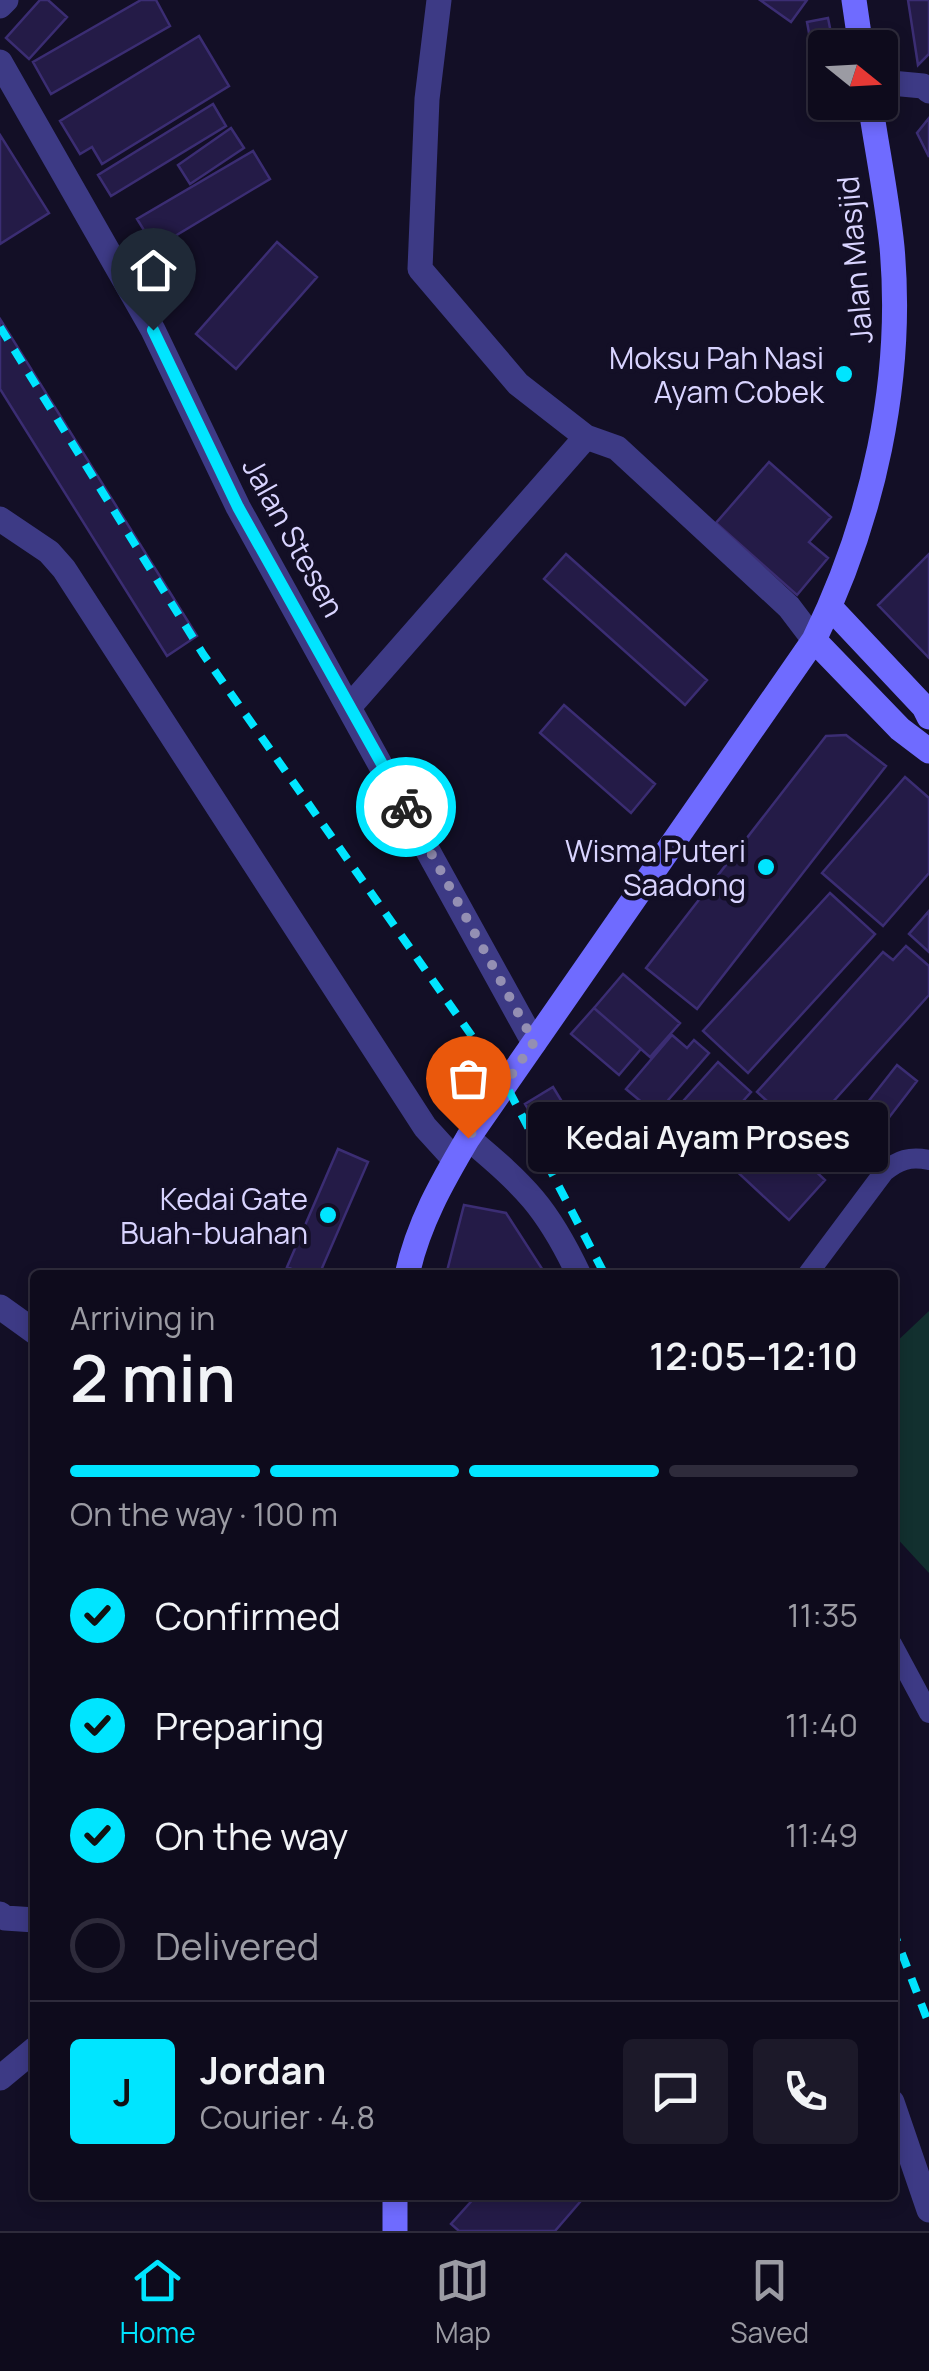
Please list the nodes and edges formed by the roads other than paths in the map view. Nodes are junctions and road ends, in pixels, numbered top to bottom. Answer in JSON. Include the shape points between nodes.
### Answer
{"nodes":[{"id":1,"x":6,"y":0,"type":"edge"},
{"id":2,"x":439,"y":0,"type":"edge"},
{"id":3,"x":854,"y":0,"type":"edge"},
{"id":4,"x":0,"y":6,"type":"edge"},
{"id":5,"x":858,"y":30,"type":"edge"},
{"id":6,"x":0,"y":62,"type":"edge"},
{"id":7,"x":898,"y":84,"type":"edge"},
{"id":8,"x":929,"y":91,"type":"edge"},
{"id":9,"x":873,"y":120,"type":"edge"},
{"id":10,"x":586,"y":436,"type":"junction"},
{"id":11,"x":7,"y":523,"type":"edge"},
{"id":12,"x":830,"y":606,"type":"junction"},
{"id":13,"x":814,"y":640,"type":"junction"},
{"id":14,"x":350,"y":706,"type":"junction"},
{"id":15,"x":929,"y":717,"type":"edge"},
{"id":16,"x":929,"y":750,"type":"edge"},
{"id":17,"x":534,"y":1042,"type":"junction"},
{"id":18,"x":461,"y":1149,"type":"junction"},
{"id":19,"x":929,"y":1160,"type":"edge"},
{"id":20,"x":408,"y":1270,"type":"edge"},
{"id":21,"x":576,"y":1270,"type":"edge"},
{"id":22,"x":811,"y":1270,"type":"edge"},
{"id":23,"x":0,"y":1307,"type":"edge"},
{"id":24,"x":30,"y":1328,"type":"edge"},
{"id":25,"x":898,"y":1655,"type":"edge"},
{"id":26,"x":929,"y":1713,"type":"edge"},
{"id":27,"x":0,"y":1914,"type":"edge"},
{"id":28,"x":30,"y":1920,"type":"edge"},
{"id":29,"x":30,"y":2053,"type":"edge"},
{"id":30,"x":0,"y":2078,"type":"edge"},
{"id":31,"x":898,"y":2120,"type":"edge"},
{"id":32,"x":395,"y":2200,"type":"edge"},
{"id":33,"x":929,"y":2210,"type":"edge"},
{"id":34,"x":396,"y":2231,"type":"edge"}],
"edges":[{"from":1,"to":4,"type":"street"},
{"from":2,"to":10,"type":"street","via":[[420,269],[510,377]]},
{"from":3,"to":5,"type":"street"},
{"from":6,"to":14,"type":"street","name":"Jalan Stesen","via":[[153,330],[238,507]]},
{"from":7,"to":8,"type":"street"},
{"from":9,"to":12,"type":"street","name":"Jalan Masjid","via":[[892,248],[894,356],[858,532]]},
{"from":10,"to":13,"type":"street","via":[[618,448],[789,606]]},
{"from":10,"to":14,"type":"street"},
{"from":11,"to":18,"type":"street","via":[[64,569],[425,1126]]},
{"from":12,"to":13,"type":"street","name":"Jalan Masjid"},
{"from":12,"to":15,"type":"street"},
{"from":13,"to":16,"type":"street"},
{"from":13,"to":17,"type":"street","name":"Jalan Masjid"},
{"from":14,"to":17,"type":"street","name":"Jalan Stesen"},
{"from":17,"to":18,"type":"street","name":"Jalan Masjid"},
{"from":18,"to":20,"type":"street","name":"Jalan Masjid","via":[[438,1186]]},
{"from":18,"to":21,"type":"street","via":[[523,1185]]},
{"from":19,"to":22,"type":"lane","via":[[897,1162],[884,1172]]},
{"from":23,"to":24,"type":"street"},
{"from":25,"to":26,"type":"lane"},
{"from":27,"to":28,"type":"street"},
{"from":29,"to":30,"type":"street"},
{"from":31,"to":33,"type":"street"},
{"from":32,"to":34,"type":"street"}]}
